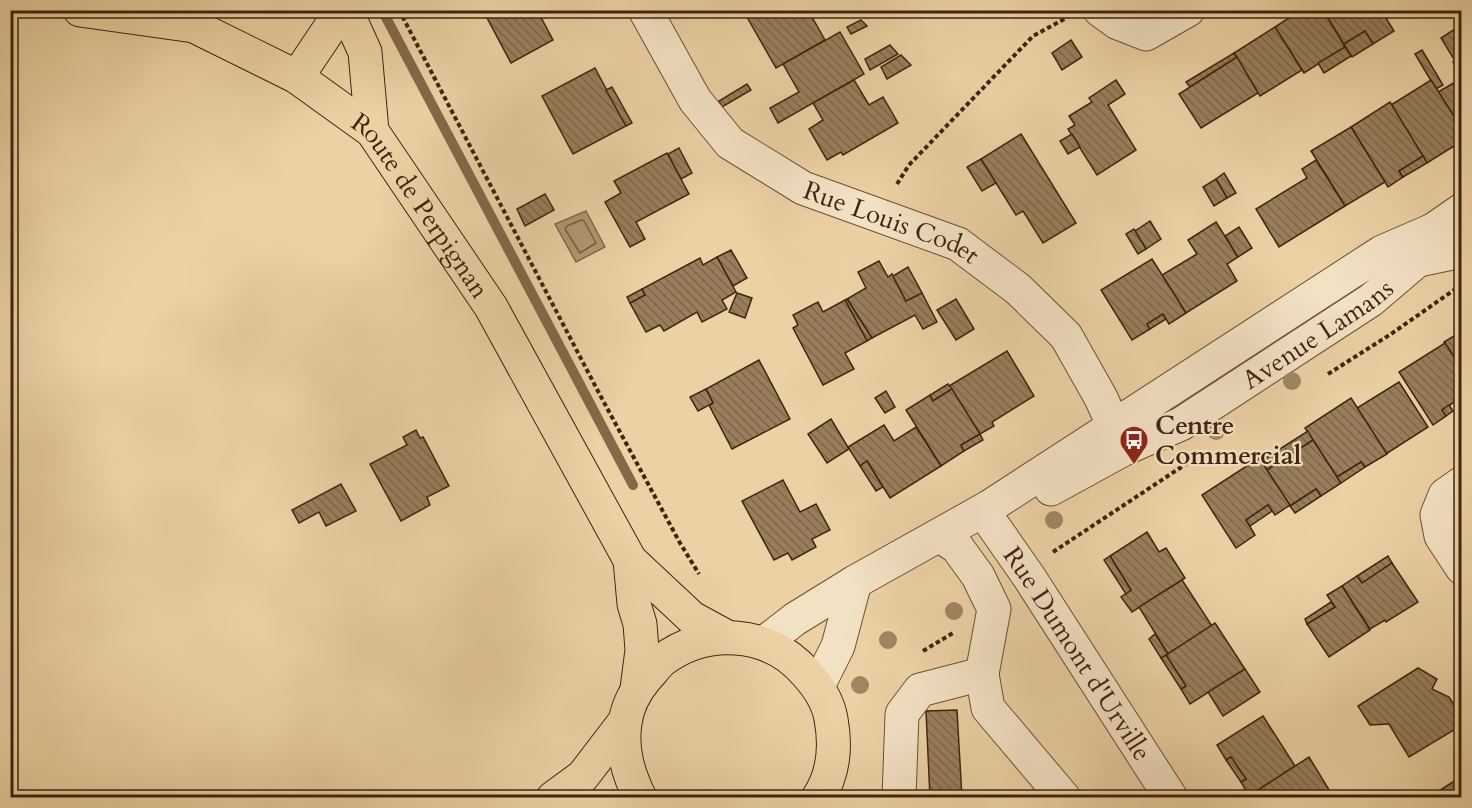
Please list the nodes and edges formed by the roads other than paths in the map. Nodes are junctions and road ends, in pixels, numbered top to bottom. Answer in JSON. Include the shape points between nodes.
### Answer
{"nodes":[{"id":1,"x":80,"y":10,"type":"edge"},
{"id":2,"x":344,"y":10,"type":"edge"},
{"id":3,"x":645,"y":10,"type":"edge"},
{"id":4,"x":1188,"y":10,"type":"edge"},
{"id":5,"x":1085,"y":13,"type":"edge"},
{"id":6,"x":297,"y":77,"type":"junction"},
{"id":7,"x":372,"y":131,"type":"junction"},
{"id":8,"x":1461,"y":210,"type":"edge"},
{"id":9,"x":1433,"y":230,"type":"junction"},
{"id":10,"x":1461,"y":251,"type":"edge"},
{"id":11,"x":1418,"y":260,"type":"junction"},
{"id":12,"x":1120,"y":437,"type":"junction"},
{"id":13,"x":1461,"y":483,"type":"edge"},
{"id":14,"x":986,"y":509,"type":"junction"},
{"id":15,"x":940,"y":536,"type":"junction"},
{"id":16,"x":630,"y":560,"type":"junction"},
{"id":17,"x":1461,"y":568,"type":"edge"},
{"id":18,"x":855,"y":582,"type":"junction"},
{"id":19,"x":727,"y":637,"type":"junction"},
{"id":20,"x":764,"y":643,"type":"junction"},
{"id":21,"x":982,"y":674,"type":"junction"},
{"id":22,"x":818,"y":686,"type":"junction"},
{"id":23,"x":638,"y":689,"type":"junction"},
{"id":24,"x":625,"y":721,"type":"junction"},
{"id":25,"x":1059,"y":796,"type":"edge"},
{"id":26,"x":553,"y":798,"type":"edge"},
{"id":27,"x":640,"y":798,"type":"edge"},
{"id":28,"x":818,"y":798,"type":"edge"},
{"id":29,"x":899,"y":798,"type":"edge"},
{"id":30,"x":1171,"y":798,"type":"edge"}],
"edges":[{"from":1,"to":6,"type":"main road","name":"Route de Perpignan","via":[[194,26]]},
{"from":2,"to":6,"type":"main road"},
{"from":2,"to":7,"type":"main road","via":[[365,52]]},
{"from":3,"to":12,"type":"street","name":"Rue Louis Codet","via":[[694,100],[730,143],[803,188],[958,244],[1018,289],[1065,336]]},
{"from":4,"to":5,"type":"street","via":[[1146,34]]},
{"from":6,"to":7,"type":"main road","name":"Route de Perpignan"},
{"from":7,"to":16,"type":"main road","name":"Route de Perpignan","via":[[491,307]]},
{"from":8,"to":9,"type":"street","name":"Avenue Lamans"},
{"from":9,"to":11,"type":"street","name":"Avenue Lamans"},
{"from":9,"to":12,"type":"street","name":"Avenue Lamans","via":[[1382,252]]},
{"from":10,"to":11,"type":"street"},
{"from":11,"to":12,"type":"street","name":"Avenue Lamans","via":[[1371,300],[1180,424]]},
{"from":12,"to":14,"type":"street","name":"Avenue Lamans"},
{"from":13,"to":17,"type":"street","via":[[1445,495],[1437,515],[1441,536]]},
{"from":14,"to":15,"type":"street","name":"Avenue Lamans"},
{"from":14,"to":30,"type":"street","name":"Rue Dumont d'Urville"},
{"from":15,"to":18,"type":"street","name":"Avenue Lamans"},
{"from":15,"to":21,"type":"street","via":[[957,547],[968,561],[994,609]]},
{"from":16,"to":19,"type":"main road","name":"Route de Perpignan","via":[[692,618]]},
{"from":16,"to":23,"type":"main road","name":"Route de Perpignan","via":[[642,650]]},
{"from":18,"to":20,"type":"street","name":"Avenue Lamans"},
{"from":18,"to":22,"type":"street","via":[[838,646]]},
{"from":19,"to":20,"type":"main road"},
{"from":19,"to":23,"type":"main road","via":[[691,644],[661,662]]},
{"from":20,"to":22,"type":"main road","via":[[794,660]]},
{"from":21,"to":25,"type":"street","via":[[988,708]]},
{"from":21,"to":29,"type":"street","via":[[920,690],[902,714]]},
{"from":22,"to":28,"type":"main road","via":[[830,711],[834,737],[832,764]]},
{"from":23,"to":24,"type":"main road"},
{"from":24,"to":26,"type":"main road","via":[[583,776]]},
{"from":24,"to":27,"type":"main road","via":[[624,749],[629,776]]}]}
